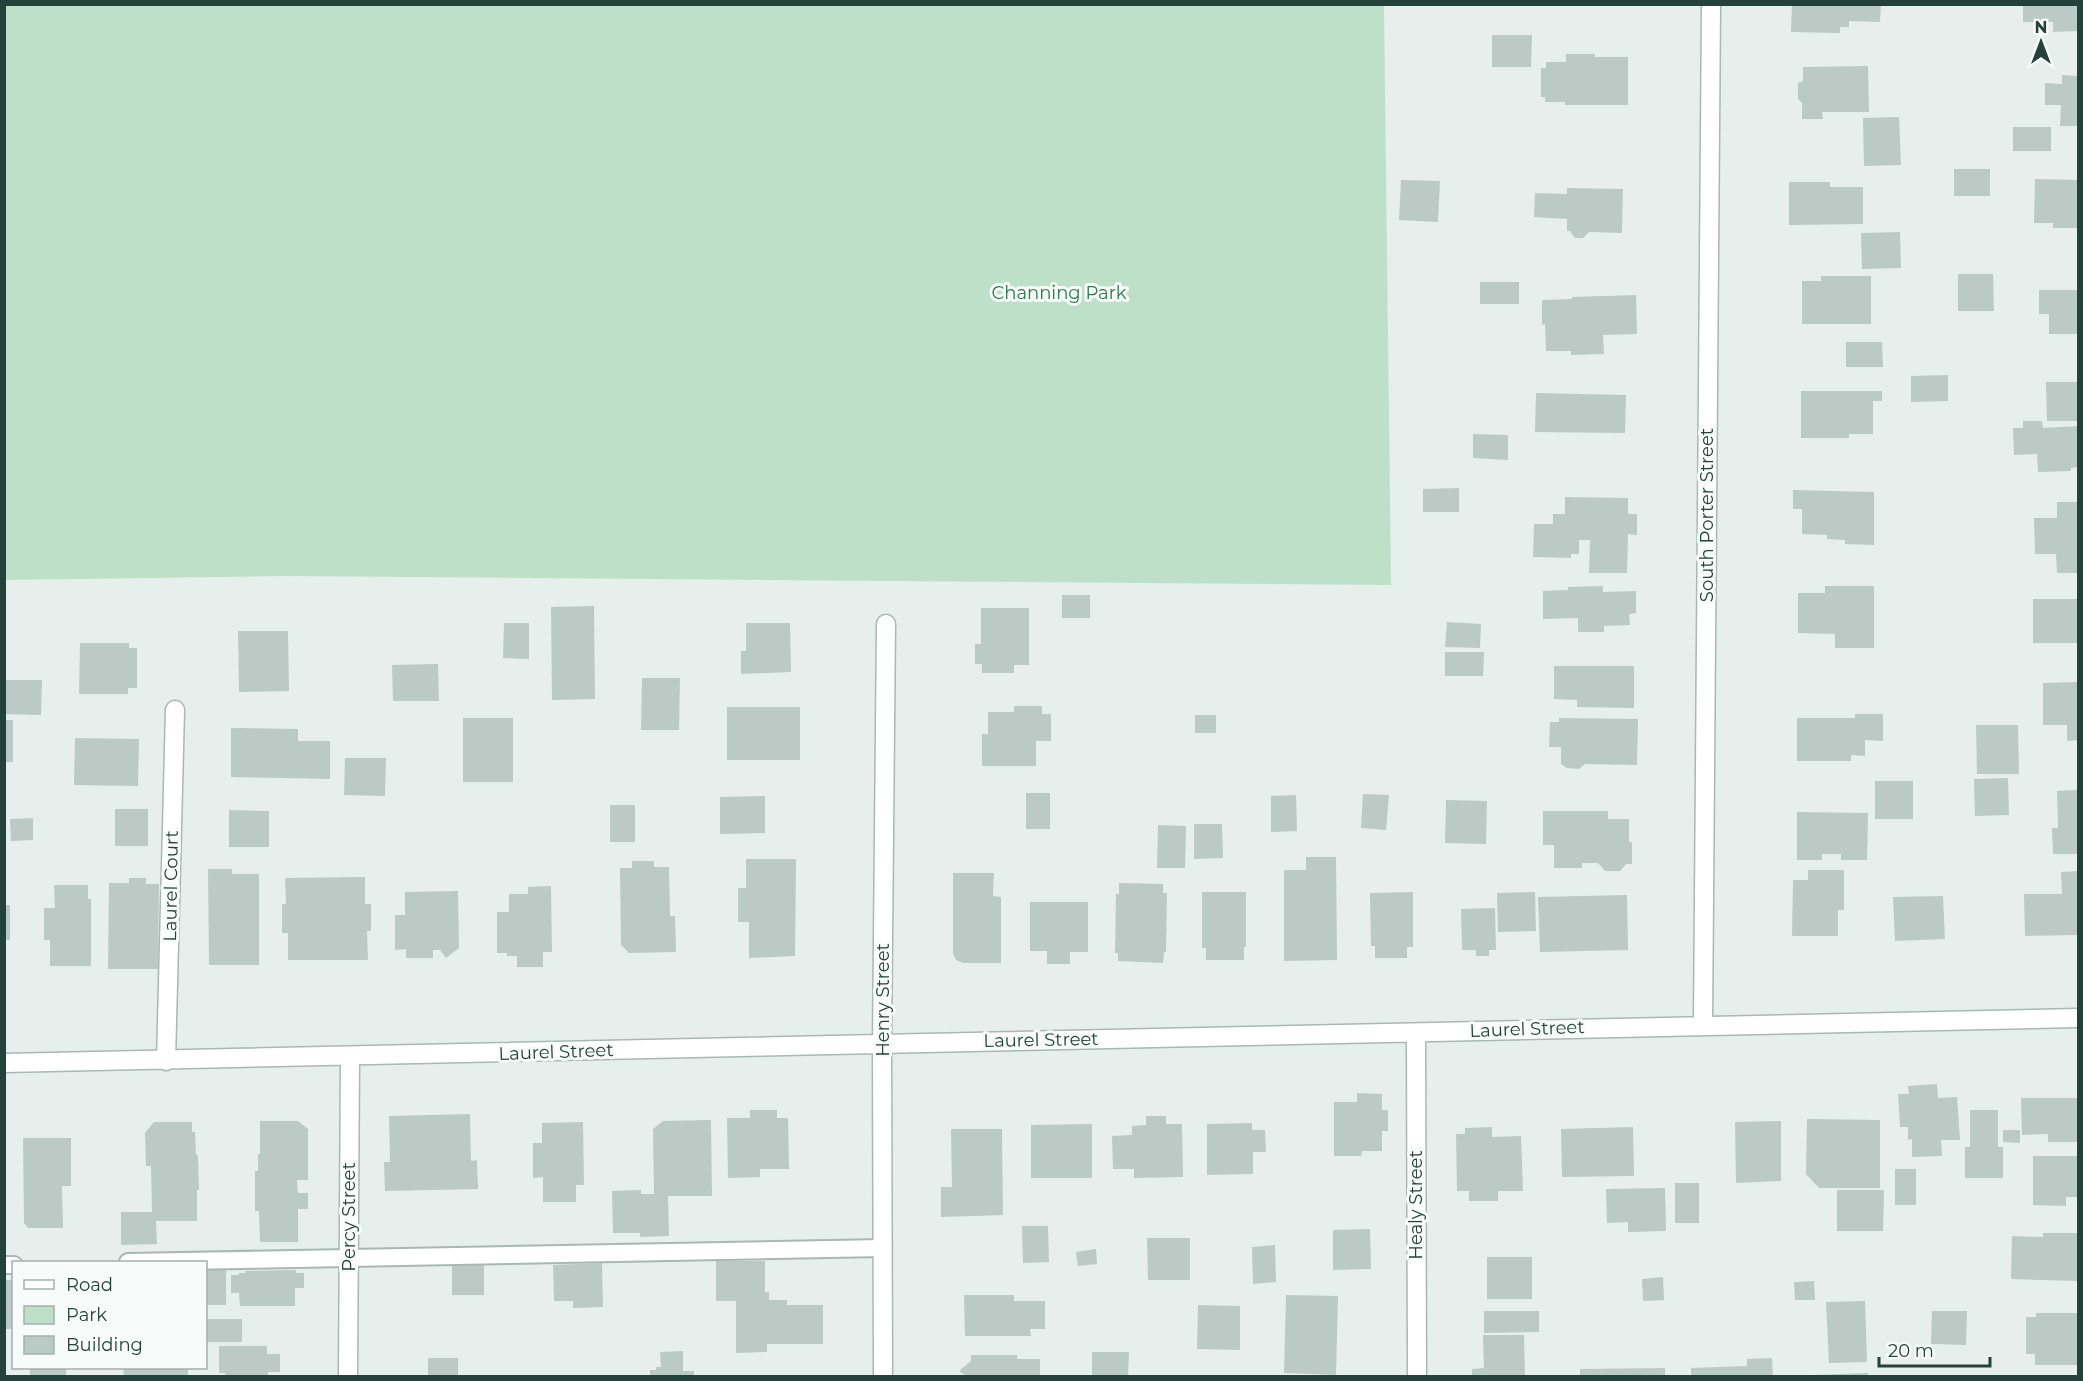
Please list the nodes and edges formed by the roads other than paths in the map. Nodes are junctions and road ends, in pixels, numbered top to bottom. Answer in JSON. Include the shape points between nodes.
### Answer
{"nodes":[{"id":1,"x":1711,"y":4,"type":"edge"},
{"id":2,"x":886,"y":624,"type":"dead end"},
{"id":3,"x":175,"y":710,"type":"dead end"},
{"id":4,"x":2079,"y":1018,"type":"edge"},
{"id":5,"x":1703,"y":1025,"type":"junction"},
{"id":6,"x":1416,"y":1033,"type":"junction"},
{"id":7,"x":882,"y":1044,"type":"junction"},
{"id":8,"x":350,"y":1058,"type":"junction"},
{"id":9,"x":166,"y":1061,"type":"junction"},
{"id":10,"x":4,"y":1063,"type":"edge"},
{"id":11,"x":883,"y":1248,"type":"junction"},
{"id":12,"x":348,"y":1258,"type":"junction"},
{"id":13,"x":207,"y":1261,"type":"edge"},
{"id":14,"x":348,"y":1377,"type":"edge"},
{"id":15,"x":883,"y":1377,"type":"edge"},
{"id":16,"x":1417,"y":1377,"type":"edge"}],
"edges":[{"from":1,"to":5,"type":"street","name":"South Porter Street"},
{"from":2,"to":7,"type":"street","name":"Henry Street"},
{"from":3,"to":9,"type":"street","name":"Laurel Court"},
{"from":4,"to":5,"type":"street","name":"Laurel Street"},
{"from":5,"to":6,"type":"street","name":"Laurel Street"},
{"from":6,"to":7,"type":"street","name":"Laurel Street"},
{"from":6,"to":16,"type":"street","name":"Healy Street"},
{"from":7,"to":8,"type":"street","name":"Laurel Street"},
{"from":7,"to":11,"type":"street","name":"Henry Street"},
{"from":8,"to":9,"type":"street","name":"Laurel Street"},
{"from":8,"to":12,"type":"street","name":"Percy Street"},
{"from":9,"to":10,"type":"street","name":"Laurel Street"},
{"from":11,"to":12,"type":"lane"},
{"from":11,"to":15,"type":"street","name":"Henry Street"},
{"from":12,"to":13,"type":"lane"},
{"from":12,"to":14,"type":"street","name":"Percy Street"}]}
